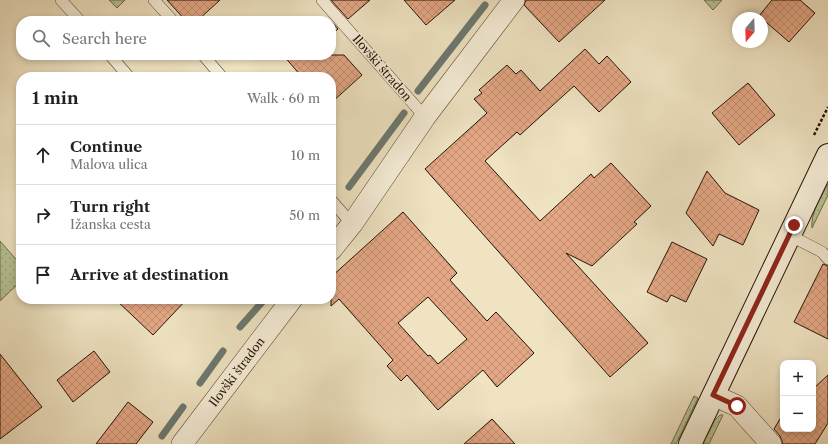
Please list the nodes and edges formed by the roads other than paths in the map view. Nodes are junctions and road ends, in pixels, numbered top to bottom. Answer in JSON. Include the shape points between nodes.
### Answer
{"nodes":[{"id":1,"x":61,"y":0,"type":"edge"},
{"id":2,"x":154,"y":0,"type":"edge"},
{"id":3,"x":322,"y":0,"type":"edge"},
{"id":4,"x":509,"y":2,"type":"edge"},
{"id":5,"x":75,"y":16,"type":"edge"},
{"id":6,"x":168,"y":16,"type":"edge"},
{"id":7,"x":114,"y":60,"type":"edge"},
{"id":8,"x":207,"y":60,"type":"edge"},
{"id":9,"x":125,"y":72,"type":"edge"},
{"id":10,"x":218,"y":72,"type":"edge"},
{"id":11,"x":425,"y":117,"type":"junction"},
{"id":12,"x":828,"y":155,"type":"edge"},
{"id":13,"x":336,"y":206,"type":"edge"},
{"id":14,"x":352,"y":224,"type":"junction"},
{"id":15,"x":789,"y":235,"type":"junction"},
{"id":16,"x":336,"y":244,"type":"edge"},
{"id":17,"x":828,"y":259,"type":"edge"},
{"id":18,"x":288,"y":304,"type":"edge"},
{"id":19,"x":713,"y":395,"type":"junction"},
{"id":20,"x":182,"y":444,"type":"edge"},
{"id":21,"x":690,"y":444,"type":"edge"},
{"id":22,"x":771,"y":444,"type":"edge"}],
"edges":[{"from":1,"to":5,"type":"lane"},
{"from":2,"to":6,"type":"lane"},
{"from":3,"to":11,"type":"lane","name":"Ilovški štradon"},
{"from":4,"to":11,"type":"street"},
{"from":7,"to":9,"type":"lane"},
{"from":8,"to":10,"type":"lane"},
{"from":11,"to":14,"type":"street"},
{"from":12,"to":15,"type":"main road"},
{"from":13,"to":14,"type":"lane"},
{"from":14,"to":16,"type":"street"},
{"from":15,"to":17,"type":"lane","via":[[822,252]]},
{"from":15,"to":19,"type":"main road"},
{"from":18,"to":20,"type":"street","name":"Ilovški štradon"},
{"from":19,"to":21,"type":"main road"},
{"from":19,"to":22,"type":"street","via":[[737,406]]}]}
